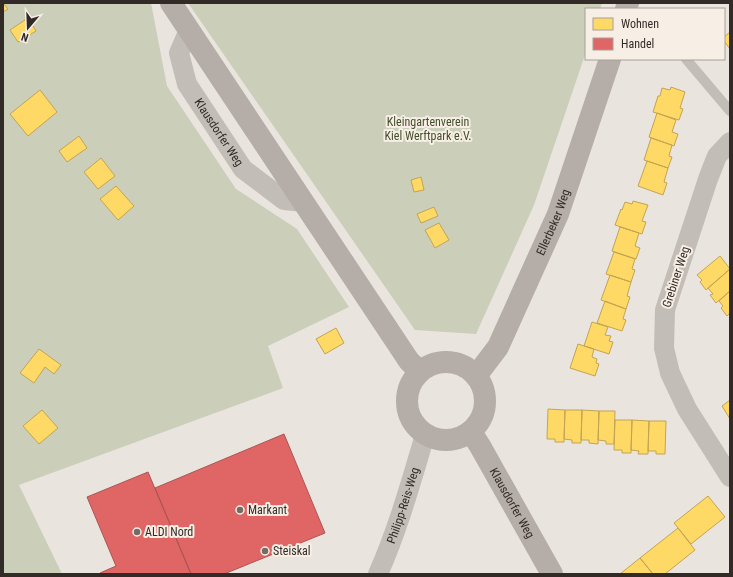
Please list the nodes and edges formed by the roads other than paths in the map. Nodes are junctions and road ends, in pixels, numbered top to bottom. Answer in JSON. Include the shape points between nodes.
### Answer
{"nodes":[{"id":1,"x":171,"y":3,"type":"edge"},
{"id":2,"x":189,"y":30,"type":"junction"},
{"id":3,"x":610,"y":60,"type":"edge"},
{"id":4,"x":687,"y":60,"type":"edge"},
{"id":5,"x":730,"y":111,"type":"edge"},
{"id":6,"x":730,"y":142,"type":"edge"},
{"id":7,"x":304,"y":202,"type":"junction"},
{"id":8,"x":419,"y":371,"type":"junction"},
{"id":9,"x":476,"y":376,"type":"junction"},
{"id":10,"x":471,"y":432,"type":"junction"},
{"id":11,"x":425,"y":435,"type":"junction"},
{"id":12,"x":730,"y":477,"type":"edge"},
{"id":13,"x":378,"y":574,"type":"edge"},
{"id":14,"x":552,"y":574,"type":"edge"}],
"edges":[{"from":1,"to":2,"type":"street"},
{"from":2,"to":7,"type":"street"},
{"from":2,"to":7,"type":"street","name":"Klausdorfer Weg","via":[[179,53],[187,84],[243,169],[284,200]]},
{"from":3,"to":9,"type":"street","name":"Ellerbeker Weg","via":[[558,214],[498,347]]},
{"from":4,"to":5,"type":"lane"},
{"from":6,"to":12,"type":"street","name":"Grebiner Weg","via":[[718,156],[708,179],[665,310],[664,348],[670,374],[687,409]]},
{"from":7,"to":8,"type":"street","via":[[409,361]]},
{"from":8,"to":9,"type":"street","via":[[433,363],[449,361],[464,366]]},
{"from":8,"to":11,"type":"street","via":[[408,388],[406,408],[415,427]]},
{"from":9,"to":10,"type":"street","via":[[484,389],[485,405],[481,420]]},
{"from":10,"to":11,"type":"street","via":[[448,441],[436,440]]},
{"from":10,"to":14,"type":"street","name":"Klausdorfer Weg"},
{"from":11,"to":13,"type":"street","name":"Philipp-Reis-Weg","via":[[406,500]]}]}
